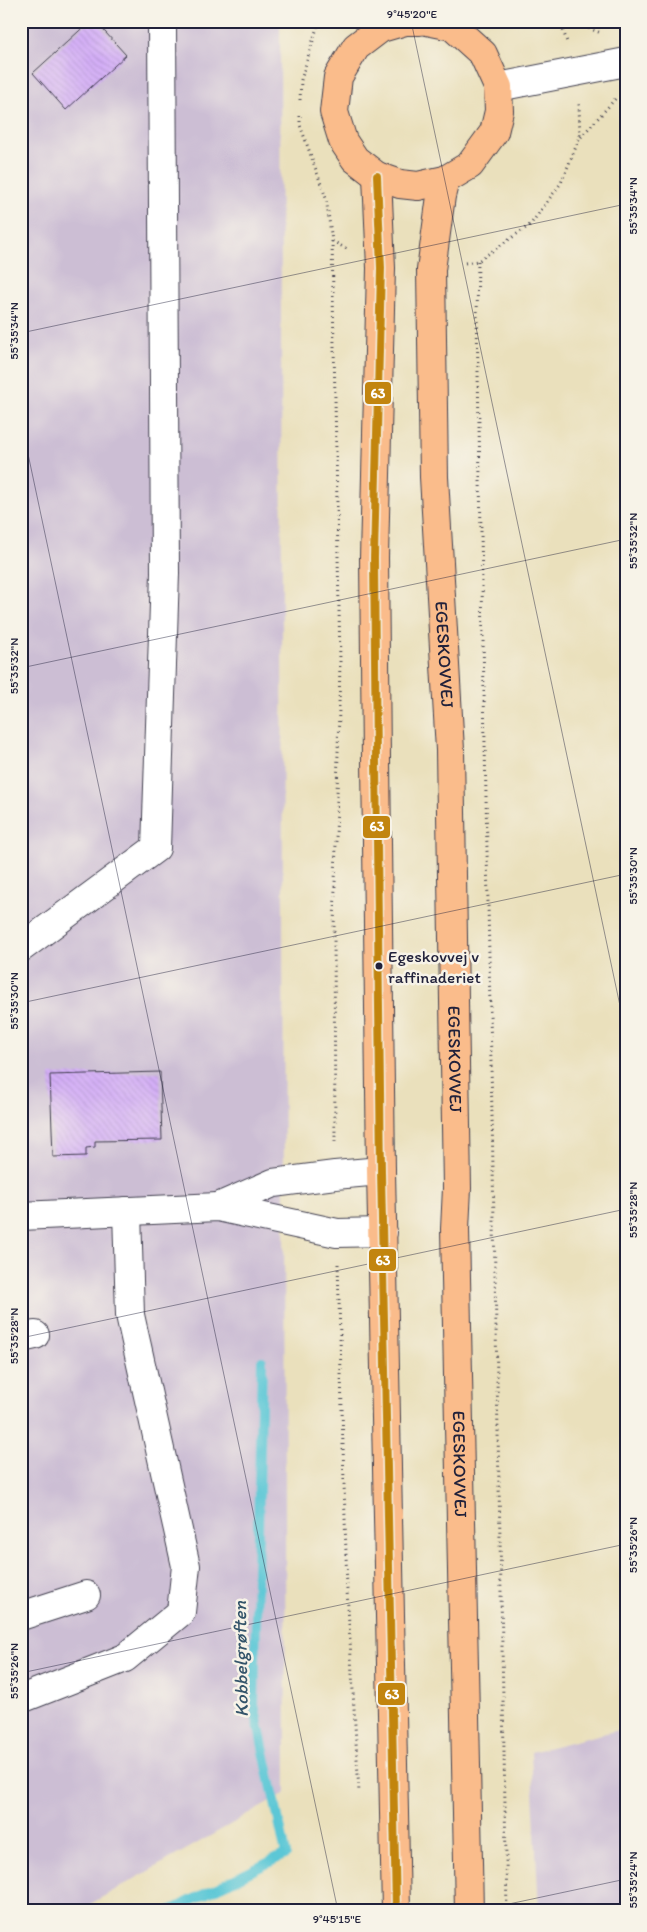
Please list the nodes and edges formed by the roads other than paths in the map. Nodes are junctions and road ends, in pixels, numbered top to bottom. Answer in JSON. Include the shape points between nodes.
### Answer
{"nodes":[{"id":1,"x":162,"y":21,"type":"edge"},
{"id":2,"x":366,"y":21,"type":"edge"},
{"id":3,"x":420,"y":21,"type":"edge"},
{"id":4,"x":443,"y":23,"type":"edge"},
{"id":5,"x":356,"y":47,"type":"junction"},
{"id":6,"x":626,"y":62,"type":"edge"},
{"id":7,"x":498,"y":87,"type":"junction"},
{"id":8,"x":377,"y":176,"type":"junction"},
{"id":9,"x":445,"y":180,"type":"junction"},
{"id":10,"x":21,"y":948,"type":"edge"},
{"id":11,"x":381,"y":1171,"type":"junction"},
{"id":12,"x":218,"y":1207,"type":"junction"},
{"id":13,"x":127,"y":1211,"type":"junction"},
{"id":14,"x":21,"y":1216,"type":"edge"},
{"id":15,"x":383,"y":1232,"type":"junction"},
{"id":16,"x":86,"y":1595,"type":"dead end"},
{"id":17,"x":21,"y":1616,"type":"edge"},
{"id":18,"x":21,"y":1699,"type":"edge"},
{"id":19,"x":396,"y":1911,"type":"edge"},
{"id":20,"x":469,"y":1911,"type":"edge"}],
"edges":[{"from":1,"to":10,"type":"street","via":[[165,573],[156,848]]},
{"from":2,"to":5,"type":"main road"},
{"from":3,"to":5,"type":"main road","via":[[381,28]]},
{"from":4,"to":7,"type":"main road","via":[[483,54]]},
{"from":5,"to":8,"type":"main road","via":[[338,77],[334,112],[343,141],[355,159]]},
{"from":6,"to":7,"type":"street"},
{"from":7,"to":9,"type":"main road","via":[[499,111],[494,132],[470,166]]},
{"from":8,"to":9,"type":"main road","via":[[418,186]]},
{"from":8,"to":11,"type":"main road","via":[[381,268],[374,558]]},
{"from":9,"to":20,"type":"main road","name":"EGESKOVVEJ","via":[[431,270],[434,477],[450,750],[455,1229]]},
{"from":11,"to":12,"type":"street","via":[[273,1184]]},
{"from":11,"to":15,"type":"main road"},
{"from":12,"to":13,"type":"street"},
{"from":12,"to":15,"type":"street","via":[[337,1232]]},
{"from":13,"to":14,"type":"street"},
{"from":13,"to":18,"type":"street","via":[[130,1314],[186,1566],[181,1612],[125,1658]]},
{"from":15,"to":19,"type":"main road"},
{"from":16,"to":17,"type":"street"}]}
